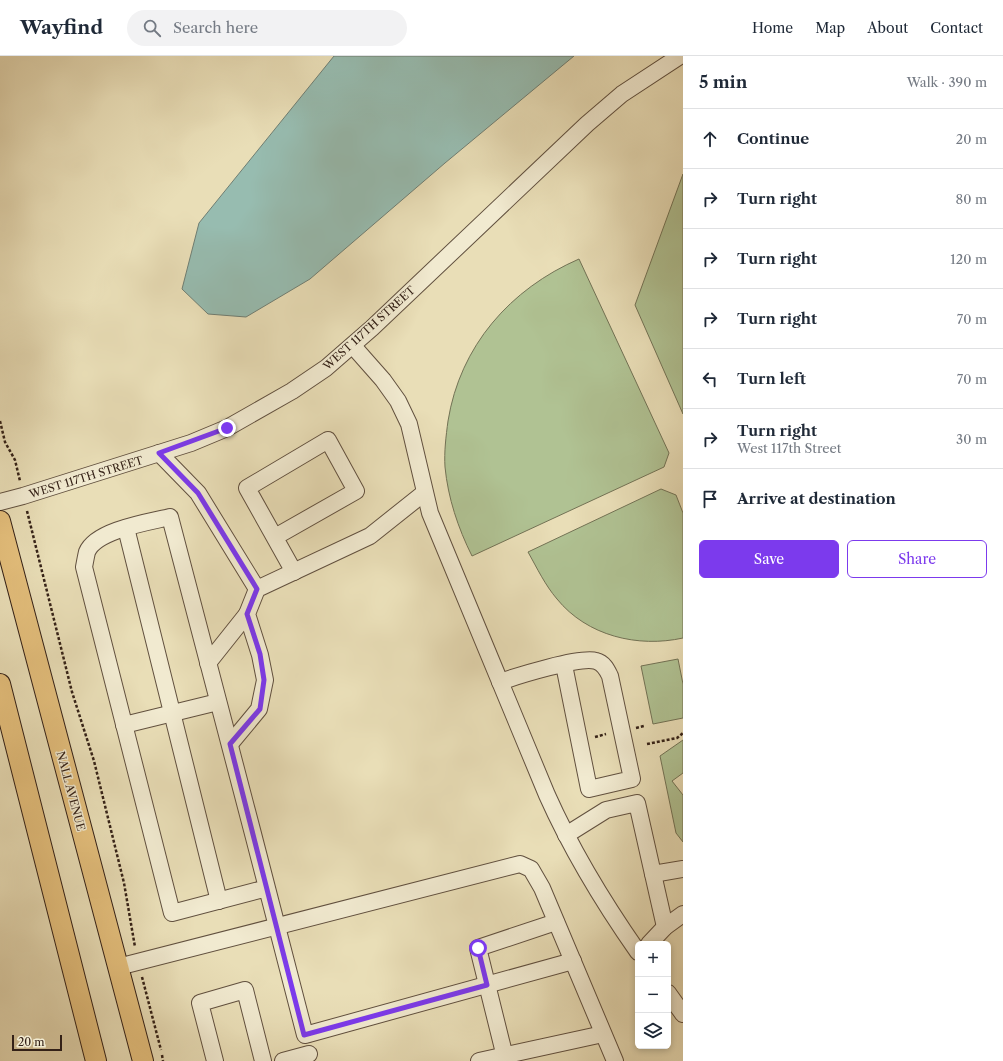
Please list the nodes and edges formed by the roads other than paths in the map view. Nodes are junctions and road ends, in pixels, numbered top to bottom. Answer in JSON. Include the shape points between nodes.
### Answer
{"nodes":[{"id":1,"x":680,"y":56,"type":"edge"},
{"id":2,"x":353,"y":346,"type":"junction"},
{"id":3,"x":159,"y":453,"type":"junction"},
{"id":4,"x":424,"y":493,"type":"junction"},
{"id":5,"x":0,"y":502,"type":"edge"},
{"id":6,"x":0,"y":521,"type":"edge"},
{"id":7,"x":126,"y":528,"type":"junction"},
{"id":8,"x":275,"y":536,"type":"junction"},
{"id":9,"x":294,"y":572,"type":"junction"},
{"id":10,"x":257,"y":589,"type":"junction"},
{"id":11,"x":247,"y":614,"type":"junction"},
{"id":12,"x":208,"y":663,"type":"junction"},
{"id":13,"x":564,"y":665,"type":"junction"},
{"id":14,"x":500,"y":682,"type":"junction"},
{"id":15,"x":0,"y":684,"type":"edge"},
{"id":16,"x":218,"y":702,"type":"junction"},
{"id":17,"x":172,"y":713,"type":"junction"},
{"id":18,"x":124,"y":725,"type":"junction"},
{"id":19,"x":230,"y":744,"type":"junction"},
{"id":20,"x":632,"y":779,"type":"junction"},
{"id":21,"x":637,"y":803,"type":"junction"},
{"id":22,"x":566,"y":835,"type":"junction"},
{"id":23,"x":683,"y":868,"type":"edge"},
{"id":24,"x":653,"y":874,"type":"junction"},
{"id":25,"x":267,"y":888,"type":"junction"},
{"id":26,"x":219,"y":901,"type":"junction"},
{"id":27,"x":683,"y":914,"type":"edge"},
{"id":28,"x":556,"y":922,"type":"junction"},
{"id":29,"x":277,"y":926,"type":"junction"},
{"id":30,"x":665,"y":927,"type":"junction"},
{"id":31,"x":652,"y":941,"type":"edge"},
{"id":32,"x":635,"y":948,"type":"edge"},
{"id":33,"x":573,"y":961,"type":"junction"},
{"id":34,"x":118,"y":967,"type":"junction"},
{"id":35,"x":487,"y":985,"type":"junction"},
{"id":36,"x":671,"y":997,"type":"edge"},
{"id":37,"x":683,"y":1014,"type":"edge"},
{"id":38,"x":603,"y":1034,"type":"junction"},
{"id":39,"x":304,"y":1035,"type":"junction"},
{"id":40,"x":310,"y":1057,"type":"edge"},
{"id":41,"x":506,"y":1058,"type":"edge"},
{"id":42,"x":96,"y":1061,"type":"edge"},
{"id":43,"x":143,"y":1061,"type":"edge"},
{"id":44,"x":215,"y":1061,"type":"edge"},
{"id":45,"x":263,"y":1061,"type":"edge"},
{"id":46,"x":283,"y":1061,"type":"edge"},
{"id":47,"x":479,"y":1061,"type":"edge"},
{"id":48,"x":615,"y":1061,"type":"edge"}],
"edges":[{"from":1,"to":2,"type":"street","name":"WEST 117TH STREET","via":[[622,94],[587,124]]},
{"from":2,"to":3,"type":"street","name":"WEST 117TH STREET","via":[[326,368],[259,411],[227,428]]},
{"from":2,"to":4,"type":"street","via":[[398,401],[416,447]]},
{"from":3,"to":5,"type":"street","name":"WEST 117TH STREET"},
{"from":3,"to":10,"type":"street","via":[[198,493]]},
{"from":4,"to":9,"type":"street","via":[[370,536]]},
{"from":4,"to":14,"type":"street","via":[[438,535]]},
{"from":6,"to":34,"type":"main road","name":"NALL AVENUE"},
{"from":7,"to":12,"type":"street","via":[[170,517]]},
{"from":7,"to":17,"type":"street"},
{"from":7,"to":18,"type":"street","via":[[97,540],[88,550],[84,567]]},
{"from":8,"to":8,"type":"street","via":[[247,488],[328,440],[356,491]]},
{"from":8,"to":9,"type":"street"},
{"from":9,"to":10,"type":"street"},
{"from":10,"to":11,"type":"street"},
{"from":11,"to":12,"type":"street"},
{"from":11,"to":19,"type":"street","via":[[260,654],[264,680],[260,709]]},
{"from":12,"to":16,"type":"street"},
{"from":13,"to":14,"type":"street","via":[[526,673]]},
{"from":13,"to":20,"type":"street","via":[[589,660],[598,661],[606,668],[610,676]]},
{"from":13,"to":20,"type":"street","via":[[589,789]]},
{"from":14,"to":22,"type":"street"},
{"from":15,"to":42,"type":"main road"},
{"from":16,"to":17,"type":"street"},
{"from":16,"to":19,"type":"street"},
{"from":17,"to":18,"type":"street"},
{"from":17,"to":26,"type":"street"},
{"from":18,"to":26,"type":"street","via":[[172,913]]},
{"from":19,"to":25,"type":"street"},
{"from":20,"to":21,"type":"street"},
{"from":21,"to":22,"type":"street","via":[[606,810]]},
{"from":21,"to":24,"type":"street"},
{"from":22,"to":32,"type":"street","via":[[607,906]]},
{"from":23,"to":24,"type":"street"},
{"from":24,"to":30,"type":"street"},
{"from":25,"to":26,"type":"street"},
{"from":25,"to":29,"type":"street"},
{"from":27,"to":30,"type":"street"},
{"from":28,"to":29,"type":"street","via":[[531,869],[520,864]]},
{"from":28,"to":33,"type":"street"},
{"from":28,"to":35,"type":"street","via":[[478,948]]},
{"from":29,"to":34,"type":"street"},
{"from":29,"to":39,"type":"street"},
{"from":30,"to":31,"type":"street"},
{"from":33,"to":35,"type":"street"},
{"from":33,"to":38,"type":"street"},
{"from":34,"to":43,"type":"main road","name":"NALL AVENUE"},
{"from":35,"to":39,"type":"street"},
{"from":35,"to":41,"type":"street"},
{"from":36,"to":37,"type":"street"},
{"from":38,"to":41,"type":"street"},
{"from":38,"to":48,"type":"street"},
{"from":39,"to":40,"type":"street"},
{"from":40,"to":46,"type":"street"},
{"from":41,"to":47,"type":"street"},
{"from":44,"to":45,"type":"street","via":[[200,1003],[245,990]]}]}
